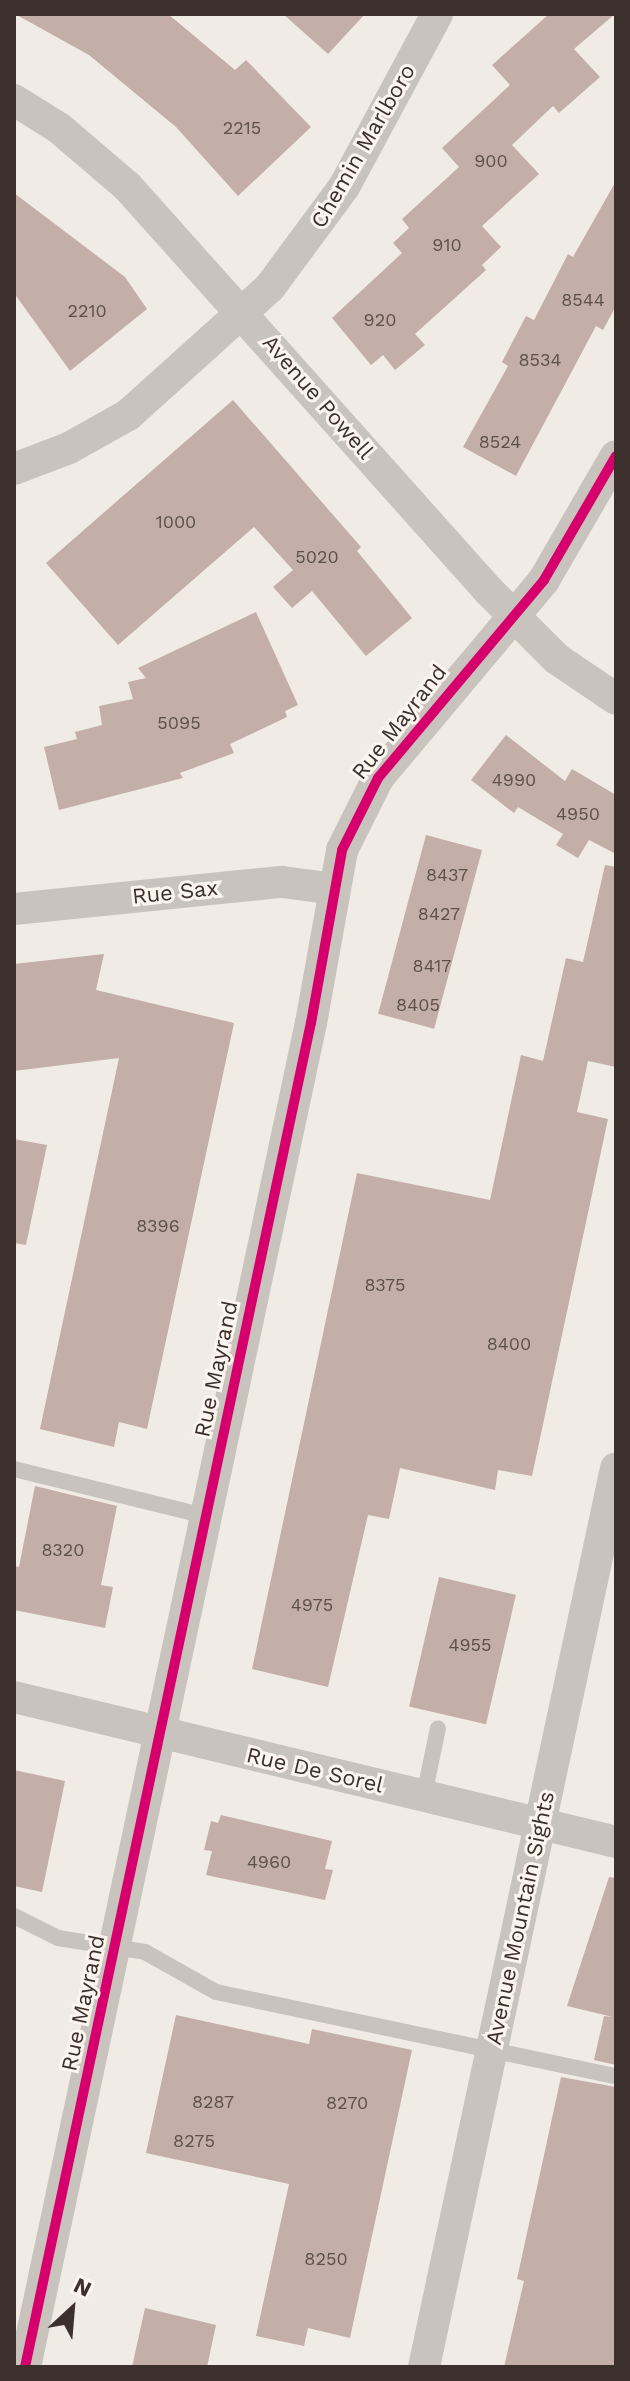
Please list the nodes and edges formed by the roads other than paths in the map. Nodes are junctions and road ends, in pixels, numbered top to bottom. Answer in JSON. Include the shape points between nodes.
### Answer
{"nodes":[{"id":1,"x":437,"y":14,"type":"edge"},
{"id":2,"x":14,"y":100,"type":"edge"},
{"id":3,"x":244,"y":313,"type":"junction"},
{"id":4,"x":616,"y":456,"type":"edge"},
{"id":5,"x":14,"y":469,"type":"edge"},
{"id":6,"x":513,"y":615,"type":"junction"},
{"id":7,"x":616,"y":699,"type":"edge"},
{"id":8,"x":335,"y":889,"type":"junction"},
{"id":9,"x":14,"y":909,"type":"edge"},
{"id":10,"x":616,"y":1468,"type":"edge"},
{"id":11,"x":14,"y":1469,"type":"edge"},
{"id":12,"x":205,"y":1516,"type":"junction"},
{"id":13,"x":14,"y":1697,"type":"edge"},
{"id":14,"x":438,"y":1728,"type":"dead end"},
{"id":15,"x":160,"y":1733,"type":"junction"},
{"id":16,"x":424,"y":1796,"type":"junction"},
{"id":17,"x":541,"y":1825,"type":"junction"},
{"id":18,"x":616,"y":1842,"type":"edge"},
{"id":19,"x":14,"y":1916,"type":"edge"},
{"id":20,"x":115,"y":1947,"type":"junction"},
{"id":21,"x":492,"y":2049,"type":"junction"},
{"id":22,"x":616,"y":2076,"type":"edge"},
{"id":23,"x":25,"y":2367,"type":"edge"},
{"id":24,"x":424,"y":2367,"type":"edge"}],
"edges":[{"from":1,"to":3,"type":"street","name":"Chemin Marlboro","via":[[338,197]]},
{"from":2,"to":3,"type":"street","name":"Avenue Powell","via":[[59,128],[127,186]]},
{"from":3,"to":5,"type":"street","name":"Chemin Marlboro","via":[[128,415],[79,443]]},
{"from":3,"to":6,"type":"street","name":"Avenue Powell"},
{"from":4,"to":6,"type":"street","name":"Rue Mayrand","via":[[551,569]]},
{"from":6,"to":7,"type":"street","name":"Avenue Powell","via":[[557,659]]},
{"from":6,"to":8,"type":"street","name":"Rue Mayrand","via":[[368,792],[348,833]]},
{"from":8,"to":9,"type":"street","name":"Rue Sax","via":[[282,882]]},
{"from":8,"to":12,"type":"street","name":"Rue Mayrand"},
{"from":10,"to":17,"type":"street","name":"Avenue Mountain Sights"},
{"from":11,"to":12,"type":"lane"},
{"from":12,"to":15,"type":"street","name":"Rue Mayrand"},
{"from":13,"to":15,"type":"street","name":"Rue De Sorel"},
{"from":14,"to":16,"type":"lane"},
{"from":15,"to":16,"type":"street","name":"Rue De Sorel"},
{"from":15,"to":20,"type":"street","name":"Rue Mayrand"},
{"from":16,"to":17,"type":"street","name":"Rue De Sorel"},
{"from":17,"to":18,"type":"street","name":"Rue De Sorel"},
{"from":17,"to":21,"type":"street","name":"Avenue Mountain Sights"},
{"from":19,"to":20,"type":"lane","via":[[58,1938]]},
{"from":20,"to":21,"type":"lane","via":[[154,1956],[216,1992]]},
{"from":20,"to":23,"type":"street","name":"Rue Mayrand"},
{"from":21,"to":22,"type":"lane"},
{"from":21,"to":24,"type":"street","name":"Avenue Mountain Sights"}]}
